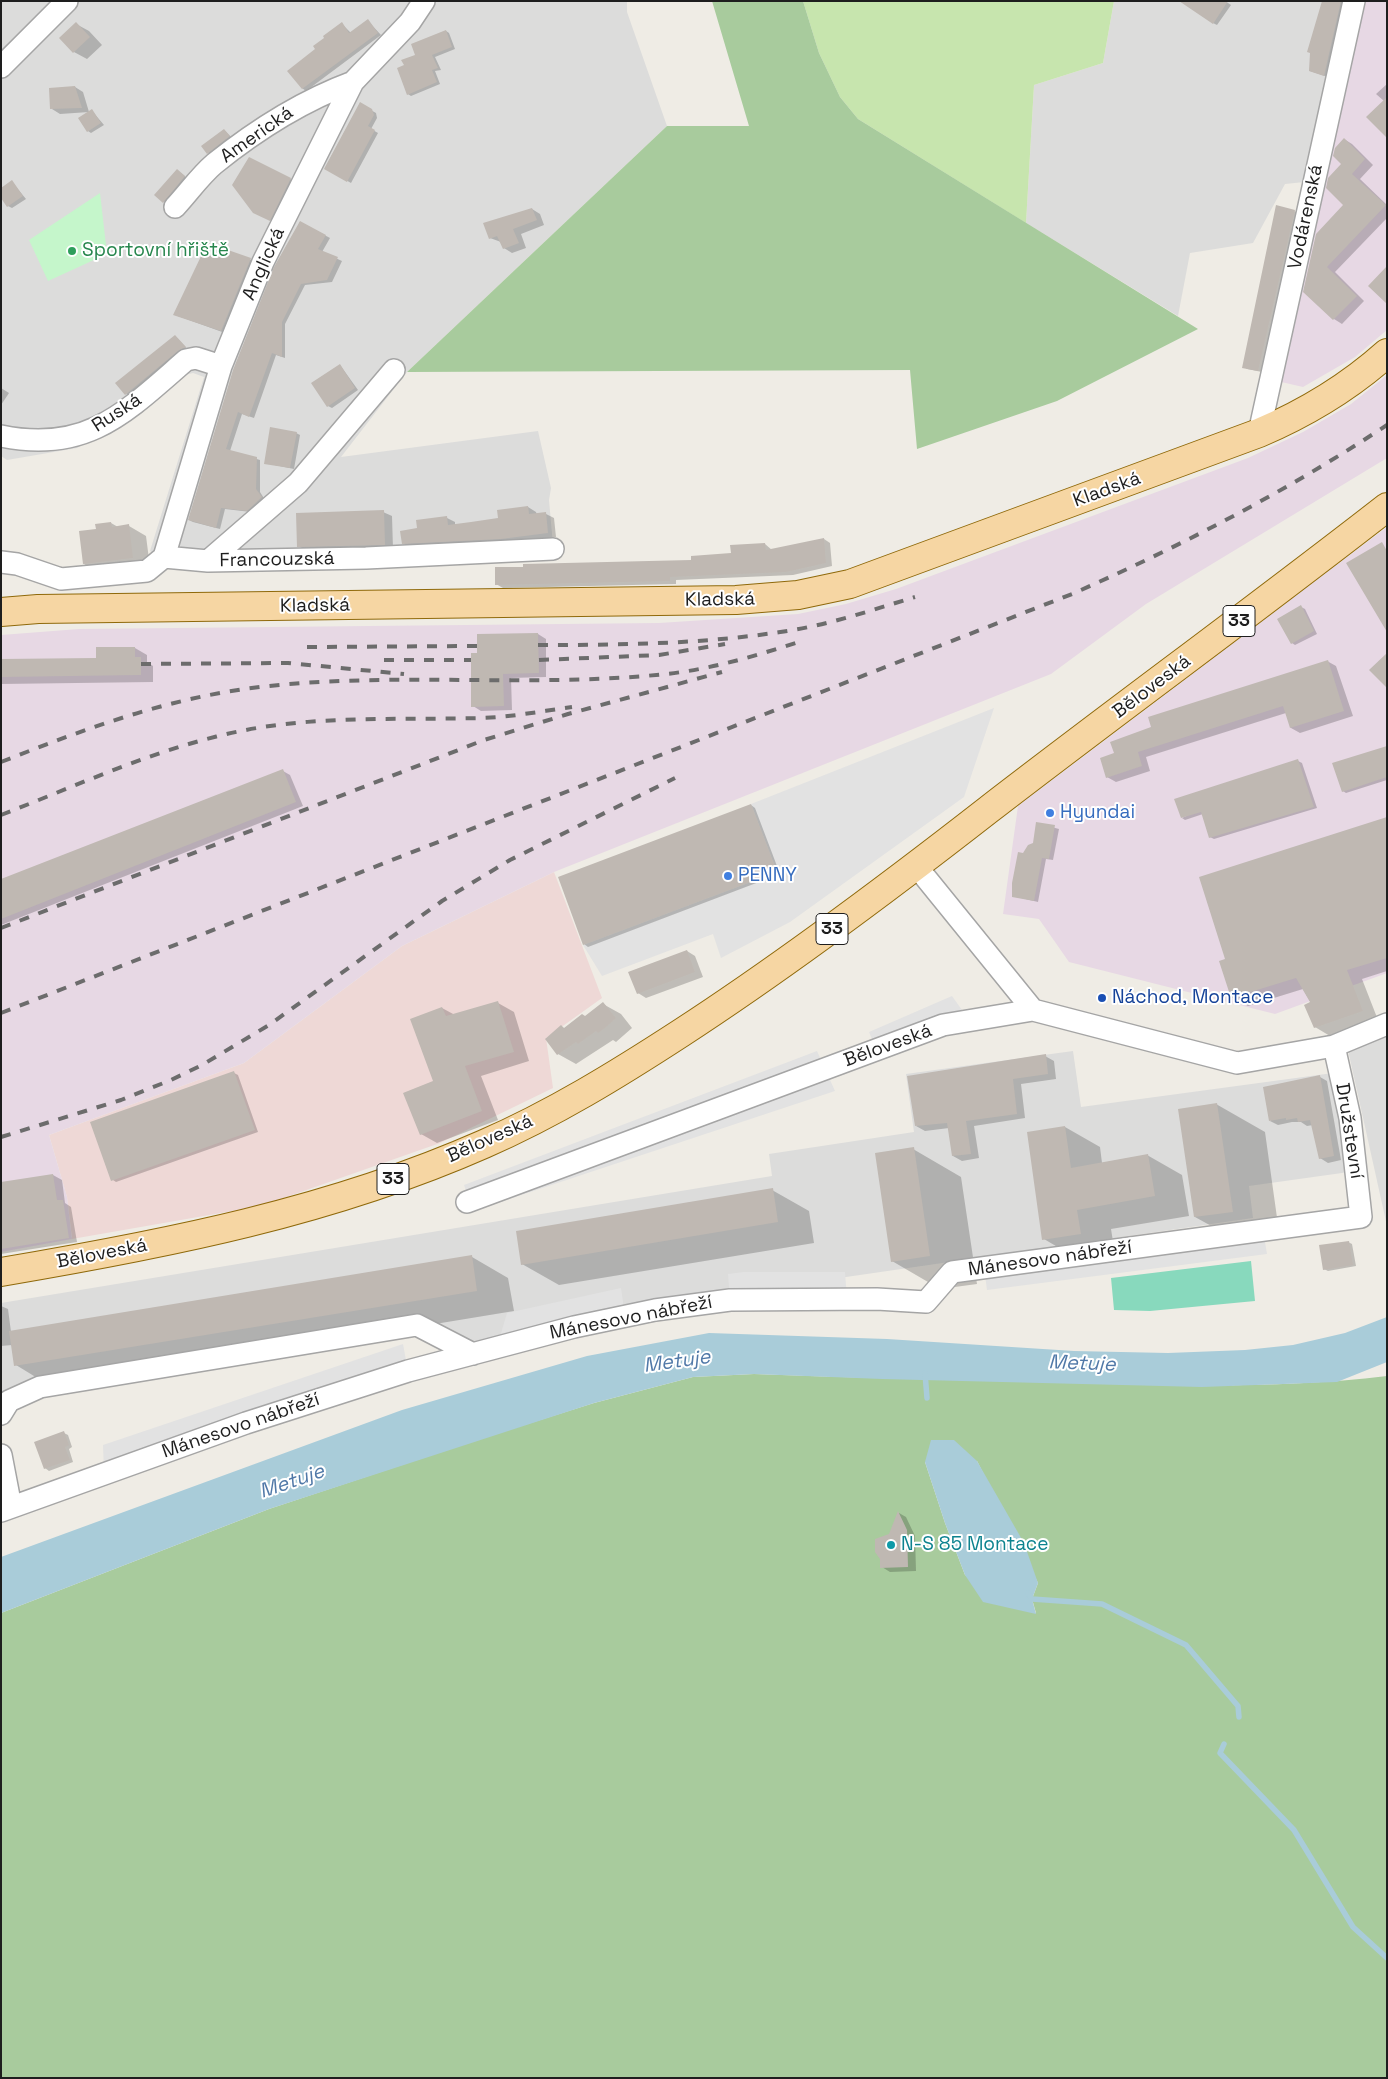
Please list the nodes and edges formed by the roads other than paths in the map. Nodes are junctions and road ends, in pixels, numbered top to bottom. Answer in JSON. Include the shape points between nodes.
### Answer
{"nodes":[{"id":1,"x":67,"y":1,"type":"edge"},
{"id":2,"x":424,"y":1,"type":"edge"},
{"id":3,"x":1354,"y":1,"type":"edge"},
{"id":4,"x":1,"y":67,"type":"edge"},
{"id":5,"x":353,"y":82,"type":"junction"},
{"id":6,"x":175,"y":207,"type":"dead end"},
{"id":7,"x":1387,"y":353,"type":"edge"},
{"id":8,"x":220,"y":366,"type":"junction"},
{"id":9,"x":394,"y":370,"type":"dead end"},
{"id":10,"x":1259,"y":433,"type":"junction"},
{"id":11,"x":1,"y":436,"type":"edge"},
{"id":12,"x":1387,"y":507,"type":"edge"},
{"id":13,"x":553,"y":548,"type":"dead end"},
{"id":14,"x":164,"y":557,"type":"junction"},
{"id":15,"x":208,"y":561,"type":"junction"},
{"id":16,"x":1,"y":562,"type":"edge"},
{"id":17,"x":1,"y":612,"type":"edge"},
{"id":18,"x":917,"y":868,"type":"junction"},
{"id":19,"x":1033,"y":1010,"type":"junction"},
{"id":20,"x":1387,"y":1024,"type":"edge"},
{"id":21,"x":1334,"y":1046,"type":"junction"},
{"id":22,"x":467,"y":1202,"type":"dead end"},
{"id":23,"x":1361,"y":1217,"type":"joint"},
{"id":24,"x":1,"y":1272,"type":"edge"},
{"id":25,"x":473,"y":1354,"type":"junction"},
{"id":26,"x":1,"y":1414,"type":"edge"},
{"id":27,"x":1,"y":1455,"type":"edge"},
{"id":28,"x":6,"y":1509,"type":"edge"}],
"edges":[{"from":1,"to":4,"type":"street"},
{"from":2,"to":5,"type":"street","name":"Anglická","via":[[410,22]]},
{"from":3,"to":10,"type":"street","name":"Vodárenská"},
{"from":5,"to":6,"type":"street","name":"Americká","via":[[285,113],[212,165]]},
{"from":5,"to":8,"type":"street","name":"Anglická","via":[[263,262]]},
{"from":7,"to":10,"type":"main road","name":"Kladská","via":[[1356,379],[1314,406]]},
{"from":8,"to":11,"type":"street","name":"Ruská","via":[[196,358],[186,360],[110,422],[86,433],[43,440]]},
{"from":8,"to":14,"type":"street","name":"Anglická"},
{"from":9,"to":15,"type":"street","name":"Francouzská","via":[[298,482]]},
{"from":10,"to":17,"type":"main road","name":"Kladská","via":[[890,570],[850,584],[798,595],[736,600]]},
{"from":12,"to":18,"type":"main road","name":"Běloveská","number":"33"},
{"from":13,"to":15,"type":"street","name":"Francouzská","via":[[366,558]]},
{"from":14,"to":15,"type":"street"},
{"from":14,"to":16,"type":"street","via":[[147,571],[60,578]]},
{"from":18,"to":19,"type":"street"},
{"from":18,"to":24,"type":"main road","name":"Běloveská","number":"33","via":[[748,990],[642,1058],[569,1101],[483,1144],[353,1193],[261,1221]]},
{"from":19,"to":21,"type":"street","name":"Běloveská","via":[[1238,1063]]},
{"from":19,"to":22,"type":"street","name":"Běloveská","via":[[943,1025]]},
{"from":20,"to":21,"type":"street","name":"Běloveská"},
{"from":21,"to":23,"type":"street","name":"Družstevní","via":[[1350,1118]]},
{"from":23,"to":25,"type":"street","name":"Mánesovo nábřeží","via":[[952,1272],[926,1302],[730,1300],[655,1310],[574,1327]]},
{"from":25,"to":26,"type":"street","via":[[417,1325],[40,1387],[9,1401]]},
{"from":25,"to":28,"type":"street","name":"Mánesovo nábřeží","via":[[408,1371],[246,1423]]},
{"from":27,"to":28,"type":"street"}]}
